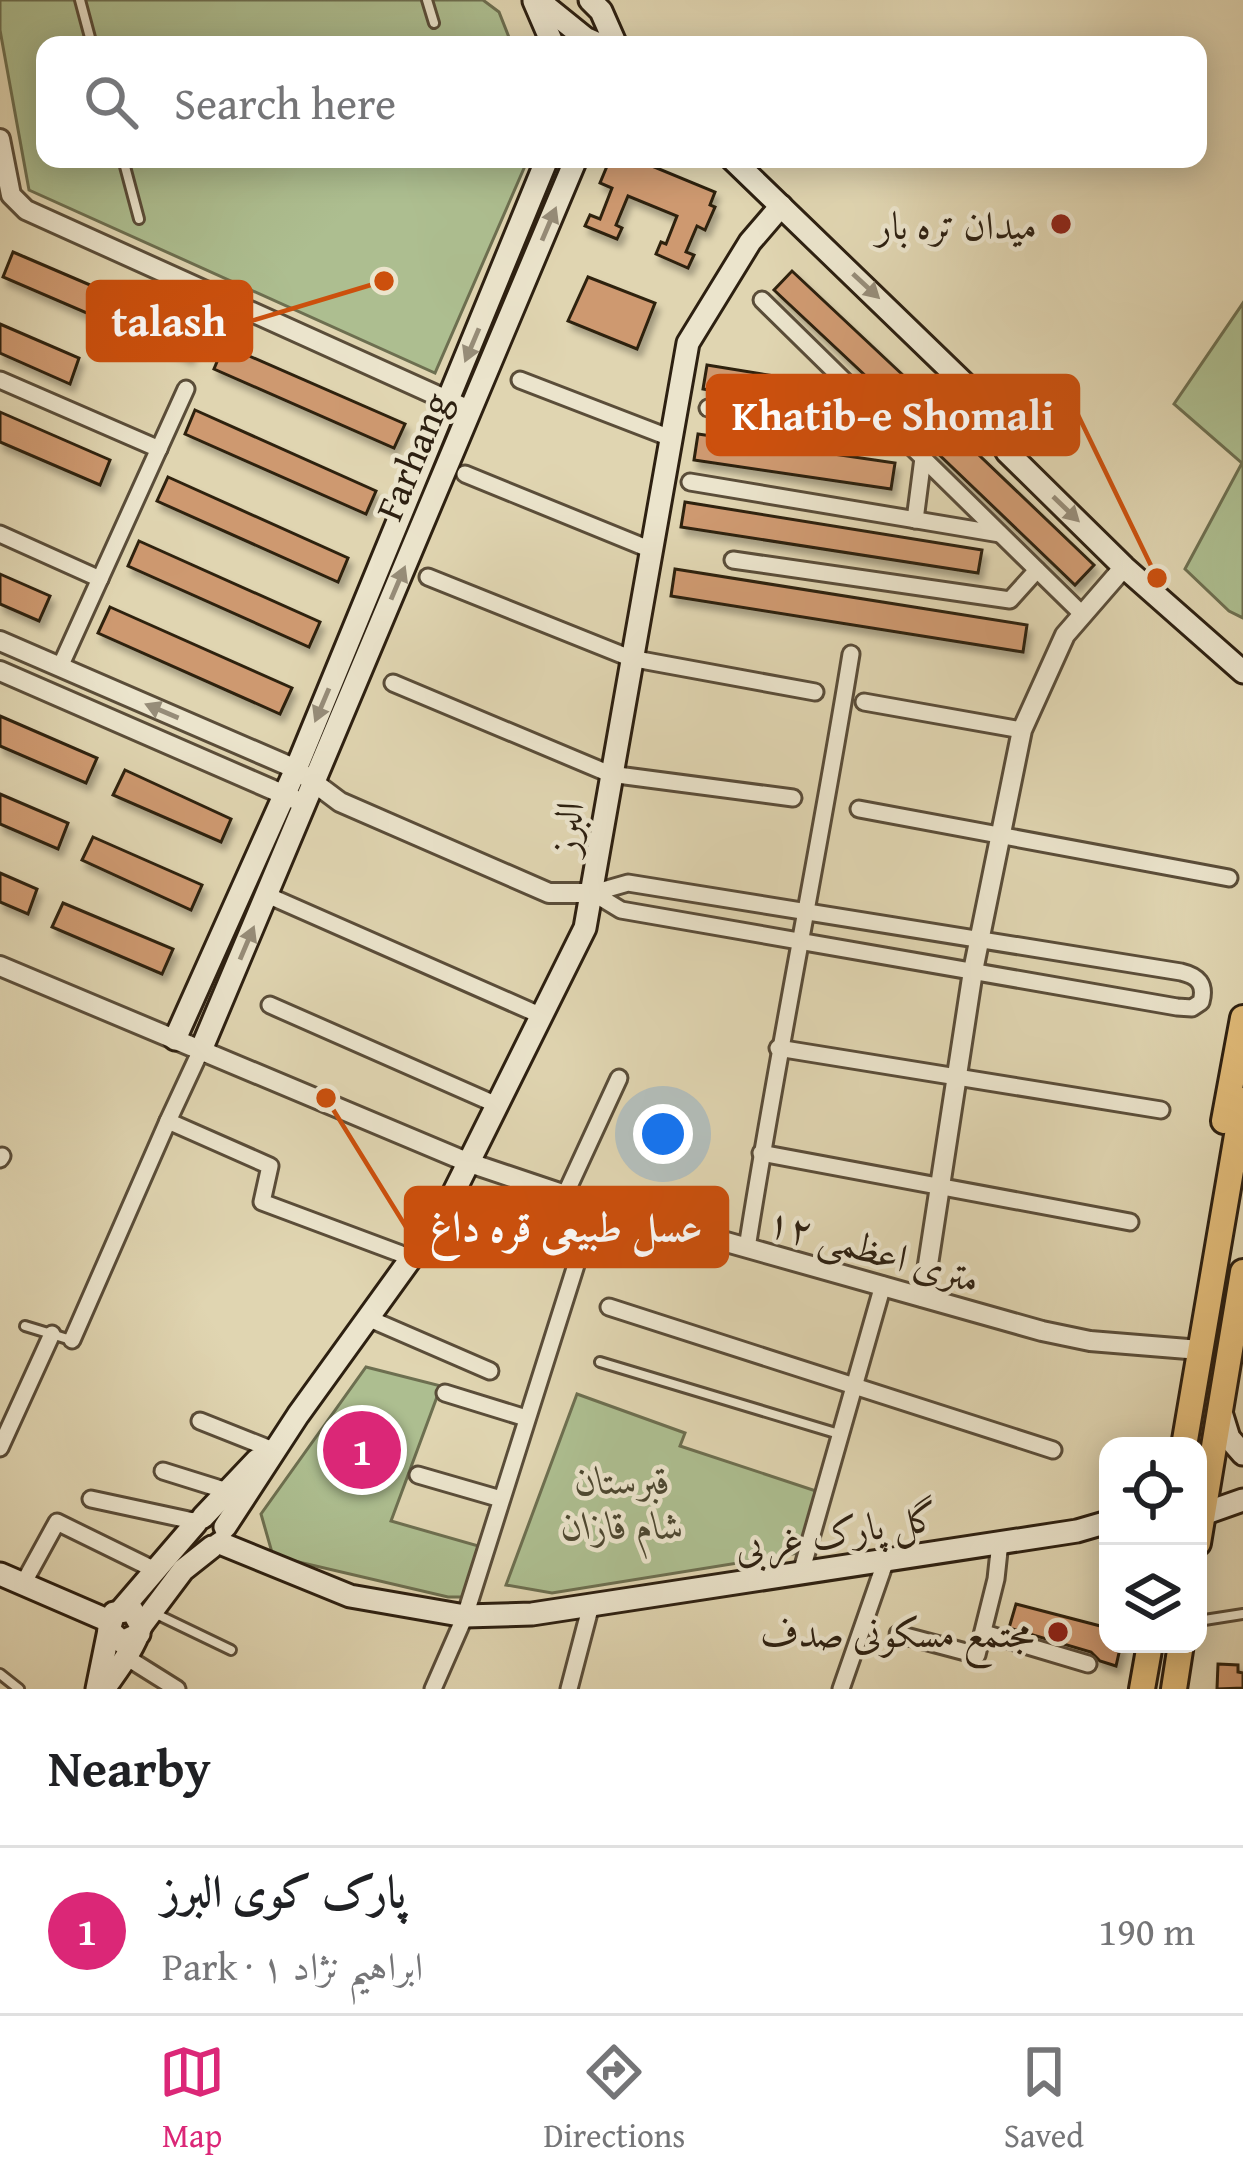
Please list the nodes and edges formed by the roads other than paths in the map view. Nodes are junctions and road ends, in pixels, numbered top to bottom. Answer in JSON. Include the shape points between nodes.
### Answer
{"nodes":[{"id":1,"x":80,"y":0,"type":"edge"},
{"id":2,"x":427,"y":0,"type":"edge"},
{"id":3,"x":536,"y":0,"type":"edge"},
{"id":4,"x":590,"y":0,"type":"edge"},
{"id":5,"x":434,"y":23,"type":"dead end"},
{"id":6,"x":90,"y":36,"type":"edge"},
{"id":7,"x":550,"y":36,"type":"edge"},
{"id":8,"x":581,"y":36,"type":"edge"},
{"id":9,"x":612,"y":36,"type":"edge"},
{"id":10,"x":0,"y":140,"type":"edge"},
{"id":11,"x":125,"y":168,"type":"edge"},
{"id":12,"x":545,"y":168,"type":"edge"},
{"id":13,"x":572,"y":168,"type":"edge"},
{"id":14,"x":742,"y":168,"type":"edge"},
{"id":15,"x":782,"y":206,"type":"junction"},
{"id":16,"x":139,"y":219,"type":"dead end"},
{"id":17,"x":761,"y":300,"type":"dead end"},
{"id":18,"x":0,"y":380,"type":"edge"},
{"id":19,"x":520,"y":380,"type":"dead end"},
{"id":20,"x":186,"y":389,"type":"dead end"},
{"id":21,"x":459,"y":405,"type":"junction"},
{"id":22,"x":708,"y":408,"type":"dead end"},
{"id":23,"x":668,"y":437,"type":"junction"},
{"id":24,"x":903,"y":439,"type":"junction"},
{"id":25,"x":159,"y":449,"type":"junction"},
{"id":26,"x":922,"y":458,"type":"junction"},
{"id":27,"x":465,"y":474,"type":"dead end"},
{"id":28,"x":690,"y":482,"type":"dead end"},
{"id":29,"x":915,"y":520,"type":"junction"},
{"id":30,"x":0,"y":534,"type":"edge"},
{"id":31,"x":1000,"y":534,"type":"junction"},
{"id":32,"x":649,"y":549,"type":"junction"},
{"id":33,"x":734,"y":560,"type":"dead end"},
{"id":34,"x":1124,"y":567,"type":"junction"},
{"id":35,"x":1037,"y":570,"type":"junction"},
{"id":36,"x":428,"y":577,"type":"dead end"},
{"id":37,"x":100,"y":578,"type":"junction"},
{"id":38,"x":1081,"y":613,"type":"junction"},
{"id":39,"x":0,"y":641,"type":"edge"},
{"id":40,"x":851,"y":654,"type":"dead end"},
{"id":41,"x":630,"y":658,"type":"junction"},
{"id":42,"x":60,"y":667,"type":"junction"},
{"id":43,"x":0,"y":671,"type":"edge"},
{"id":44,"x":1243,"y":672,"type":"edge"},
{"id":45,"x":393,"y":683,"type":"dead end"},
{"id":46,"x":815,"y":692,"type":"dead end"},
{"id":47,"x":864,"y":702,"type":"dead end"},
{"id":48,"x":1022,"y":730,"type":"junction"},
{"id":49,"x":296,"y":769,"type":"junction"},
{"id":50,"x":610,"y":773,"type":"junction"},
{"id":51,"x":316,"y":782,"type":"junction"},
{"id":52,"x":793,"y":798,"type":"dead end"},
{"id":53,"x":295,"y":800,"type":"junction"},
{"id":54,"x":340,"y":802,"type":"junction"},
{"id":55,"x":859,"y":809,"type":"dead end"},
{"id":56,"x":998,"y":835,"type":"junction"},
{"id":57,"x":1229,"y":878,"type":"dead end"},
{"id":58,"x":593,"y":893,"type":"junction"},
{"id":59,"x":267,"y":895,"type":"junction"},
{"id":60,"x":806,"y":910,"type":"junction"},
{"id":61,"x":979,"y":939,"type":"junction"},
{"id":62,"x":798,"y":940,"type":"junction"},
{"id":63,"x":0,"y":966,"type":"edge"},
{"id":64,"x":973,"y":971,"type":"junction"},
{"id":65,"x":270,"y":1005,"type":"dead end"},
{"id":66,"x":542,"y":1016,"type":"junction"},
{"id":67,"x":1243,"y":1018,"type":"edge"},
{"id":68,"x":175,"y":1039,"type":"junction"},
{"id":69,"x":778,"y":1048,"type":"junction"},
{"id":70,"x":201,"y":1050,"type":"junction"},
{"id":71,"x":957,"y":1076,"type":"junction"},
{"id":72,"x":619,"y":1078,"type":"dead end"},
{"id":73,"x":1243,"y":1100,"type":"edge"},
{"id":74,"x":496,"y":1105,"type":"junction"},
{"id":75,"x":1161,"y":1110,"type":"dead end"},
{"id":76,"x":168,"y":1121,"type":"junction"},
{"id":77,"x":761,"y":1154,"type":"junction"},
{"id":78,"x":467,"y":1162,"type":"junction"},
{"id":79,"x":1229,"y":1182,"type":"junction"},
{"id":80,"x":940,"y":1188,"type":"junction"},
{"id":81,"x":565,"y":1195,"type":"junction"},
{"id":82,"x":595,"y":1204,"type":"junction"},
{"id":83,"x":1130,"y":1222,"type":"dead end"},
{"id":84,"x":746,"y":1248,"type":"junction"},
{"id":85,"x":412,"y":1258,"type":"junction"},
{"id":86,"x":1243,"y":1272,"type":"edge"},
{"id":87,"x":883,"y":1286,"type":"junction"},
{"id":88,"x":923,"y":1297,"type":"junction"},
{"id":89,"x":609,"y":1306,"type":"dead end"},
{"id":90,"x":370,"y":1319,"type":"junction"},
{"id":91,"x":25,"y":1326,"type":"dead end"},
{"id":92,"x":52,"y":1334,"type":"junction"},
{"id":93,"x":72,"y":1340,"type":"joint"},
{"id":94,"x":1200,"y":1350,"type":"junction"},
{"id":95,"x":599,"y":1362,"type":"dead end"},
{"id":96,"x":490,"y":1371,"type":"dead end"},
{"id":97,"x":854,"y":1385,"type":"junction"},
{"id":98,"x":446,"y":1393,"type":"dead end"},
{"id":99,"x":1220,"y":1409,"type":"junction"},
{"id":100,"x":298,"y":1415,"type":"junction"},
{"id":101,"x":526,"y":1418,"type":"junction"},
{"id":102,"x":200,"y":1421,"type":"dead end"},
{"id":103,"x":840,"y":1435,"type":"junction"},
{"id":104,"x":1186,"y":1437,"type":"edge"},
{"id":105,"x":0,"y":1448,"type":"edge"},
{"id":106,"x":268,"y":1448,"type":"junction"},
{"id":107,"x":1053,"y":1450,"type":"dead end"},
{"id":108,"x":1243,"y":1454,"type":"edge"},
{"id":109,"x":163,"y":1471,"type":"dead end"},
{"id":110,"x":418,"y":1475,"type":"dead end"},
{"id":111,"x":1207,"y":1489,"type":"edge"},
{"id":112,"x":227,"y":1491,"type":"junction"},
{"id":113,"x":92,"y":1499,"type":"dead end"},
{"id":114,"x":501,"y":1499,"type":"junction"},
{"id":115,"x":1243,"y":1500,"type":"edge"},
{"id":116,"x":1207,"y":1513,"type":"edge"},
{"id":117,"x":199,"y":1521,"type":"junction"},
{"id":118,"x":1099,"y":1525,"type":"edge"},
{"id":119,"x":1077,"y":1531,"type":"junction"},
{"id":120,"x":1099,"y":1535,"type":"edge"},
{"id":121,"x":220,"y":1538,"type":"junction"},
{"id":122,"x":1000,"y":1542,"type":"junction"},
{"id":123,"x":886,"y":1560,"type":"junction"},
{"id":124,"x":158,"y":1571,"type":"junction"},
{"id":125,"x":801,"y":1573,"type":"junction"},
{"id":126,"x":0,"y":1574,"type":"edge"},
{"id":127,"x":23,"y":1584,"type":"junction"},
{"id":128,"x":591,"y":1605,"type":"junction"},
{"id":129,"x":1243,"y":1614,"type":"edge"},
{"id":130,"x":465,"y":1616,"type":"junction"},
{"id":131,"x":114,"y":1620,"type":"junction"},
{"id":132,"x":1207,"y":1620,"type":"edge"},
{"id":133,"x":144,"y":1624,"type":"junction"},
{"id":134,"x":984,"y":1633,"type":"junction"},
{"id":135,"x":898,"y":1634,"type":"dead end"},
{"id":136,"x":230,"y":1650,"type":"dead end"},
{"id":137,"x":1148,"y":1653,"type":"edge"},
{"id":138,"x":1180,"y":1653,"type":"edge"},
{"id":139,"x":126,"y":1658,"type":"junction"},
{"id":140,"x":1088,"y":1664,"type":"dead end"},
{"id":141,"x":0,"y":1674,"type":"edge"},
{"id":142,"x":19,"y":1689,"type":"edge"},
{"id":143,"x":101,"y":1689,"type":"edge"},
{"id":144,"x":176,"y":1689,"type":"edge"},
{"id":145,"x":433,"y":1689,"type":"edge"},
{"id":146,"x":569,"y":1689,"type":"edge"},
{"id":147,"x":841,"y":1689,"type":"edge"},
{"id":148,"x":1142,"y":1689,"type":"edge"},
{"id":149,"x":1174,"y":1689,"type":"edge"}],
"edges":[{"from":1,"to":6,"type":"lane"},
{"from":2,"to":5,"type":"lane"},
{"from":3,"to":7,"type":"main road"},
{"from":3,"to":8,"type":"main road"},
{"from":4,"to":9,"type":"main road"},
{"from":10,"to":21,"type":"street","via":[[11,195],[26,210]]},
{"from":11,"to":16,"type":"lane"},
{"from":12,"to":21,"type":"main road","name":"Farhang","one_way":true},
{"from":21,"to":13,"type":"main road","name":"Farhang","one_way":true},
{"from":14,"to":15,"type":"main road"},
{"from":15,"to":23,"type":"main road","name":"البرز","via":[[750,242],[688,343]]},
{"from":15,"to":34,"type":"main road","one_way":true,"via":[[970,389],[1007,452]]},
{"from":17,"to":24,"type":"street"},
{"from":18,"to":25,"type":"street"},
{"from":19,"to":23,"type":"street"},
{"from":20,"to":25,"type":"street"},
{"from":21,"to":49,"type":"main road","name":"Farhang","one_way":true},
{"from":51,"to":21,"type":"main road","name":"Farhang","one_way":true},
{"from":22,"to":24,"type":"street"},
{"from":23,"to":32,"type":"main road","name":"البرز"},
{"from":24,"to":26,"type":"street"},
{"from":25,"to":37,"type":"street"},
{"from":26,"to":29,"type":"street"},
{"from":26,"to":31,"type":"street"},
{"from":27,"to":32,"type":"street"},
{"from":28,"to":29,"type":"street"},
{"from":29,"to":31,"type":"street"},
{"from":30,"to":37,"type":"street"},
{"from":31,"to":35,"type":"street"},
{"from":32,"to":41,"type":"main road","name":"البرز"},
{"from":33,"to":35,"type":"street","via":[[1010,600]]},
{"from":34,"to":38,"type":"street"},
{"from":34,"to":44,"type":"main road"},
{"from":35,"to":38,"type":"street"},
{"from":36,"to":41,"type":"street"},
{"from":37,"to":42,"type":"street"},
{"from":38,"to":48,"type":"street"},
{"from":39,"to":42,"type":"street"},
{"from":40,"to":60,"type":"street"},
{"from":41,"to":46,"type":"street"},
{"from":41,"to":50,"type":"main road","name":"البرز"},
{"from":49,"to":42,"type":"street","one_way":true},
{"from":43,"to":53,"type":"street"},
{"from":45,"to":50,"type":"street"},
{"from":47,"to":48,"type":"street"},
{"from":48,"to":56,"type":"street"},
{"from":49,"to":51,"type":"street"},
{"from":49,"to":53,"type":"main road","name":"Farhang"},
{"from":50,"to":52,"type":"street"},
{"from":50,"to":58,"type":"main road","name":"البرز"},
{"from":51,"to":53,"type":"main road","name":"Farhang"},
{"from":51,"to":54,"type":"street"},
{"from":53,"to":54,"type":"street"},
{"from":53,"to":59,"type":"main road","name":"Farhang"},
{"from":53,"to":68,"type":"main road","name":"Farhang"},
{"from":54,"to":58,"type":"street","via":[[549,893]]},
{"from":55,"to":56,"type":"street"},
{"from":56,"to":57,"type":"street"},
{"from":56,"to":61,"type":"street"},
{"from":58,"to":60,"type":"street","via":[[628,883]]},
{"from":58,"to":62,"type":"street","via":[[621,910]]},
{"from":58,"to":66,"type":"main road","name":"البرز","via":[[585,928]]},
{"from":59,"to":66,"type":"street"},
{"from":70,"to":59,"type":"main road","name":"Farhang","one_way":true},
{"from":60,"to":61,"type":"street"},
{"from":60,"to":62,"type":"street"},
{"from":61,"to":64,"type":"street"},
{"from":61,"to":64,"type":"street","via":[[1181,972],[1202,982],[1204,993],[1192,1008],[1177,1007]]},
{"from":62,"to":64,"type":"street"},
{"from":62,"to":69,"type":"street"},
{"from":63,"to":68,"type":"street","name":"۱۲ متری اعظمی"},
{"from":64,"to":71,"type":"street"},
{"from":65,"to":74,"type":"street"},
{"from":66,"to":74,"type":"main road","name":"البرز"},
{"from":67,"to":79,"type":"highway","via":[[1220,1140]]},
{"from":68,"to":70,"type":"street","name":"۱۲ متری اعظمی"},
{"from":69,"to":71,"type":"street"},
{"from":69,"to":77,"type":"street"},
{"from":70,"to":76,"type":"street"},
{"from":70,"to":78,"type":"street","name":"۱۲ متری اعظمی"},
{"from":71,"to":75,"type":"street"},
{"from":71,"to":80,"type":"street"},
{"from":72,"to":81,"type":"street"},
{"from":73,"to":79,"type":"highway"},
{"from":74,"to":78,"type":"main road","name":"البرز"},
{"from":76,"to":85,"type":"street","via":[[270,1166],[262,1202]]},
{"from":76,"to":93,"type":"street"},
{"from":77,"to":80,"type":"street"},
{"from":77,"to":84,"type":"street"},
{"from":78,"to":81,"type":"street","name":"۱۲ متری اعظمی"},
{"from":78,"to":85,"type":"main road","name":"البرز"},
{"from":79,"to":94,"type":"highway"},
{"from":80,"to":83,"type":"street"},
{"from":80,"to":88,"type":"street"},
{"from":81,"to":82,"type":"street","name":"۱۲ متری اعظمی"},
{"from":82,"to":84,"type":"street","name":"۱۲ متری اعظمی"},
{"from":82,"to":101,"type":"street"},
{"from":84,"to":87,"type":"street","name":"۱۲ متری اعظمی"},
{"from":85,"to":90,"type":"main road","name":"البرز"},
{"from":86,"to":99,"type":"highway"},
{"from":87,"to":88,"type":"street","name":"۱۲ متری اعظمی"},
{"from":87,"to":97,"type":"street"},
{"from":88,"to":94,"type":"street","name":"۱۲ متری اعظمی","via":[[1090,1341]]},
{"from":89,"to":97,"type":"street"},
{"from":90,"to":96,"type":"street"},
{"from":90,"to":100,"type":"main road","name":"البرز"},
{"from":91,"to":92,"type":"lane"},
{"from":92,"to":93,"type":"lane"},
{"from":92,"to":105,"type":"street"},
{"from":94,"to":104,"type":"highway"},
{"from":95,"to":103,"type":"lane"},
{"from":97,"to":103,"type":"street"},
{"from":97,"to":107,"type":"street"},
{"from":98,"to":101,"type":"street"},
{"from":99,"to":108,"type":"main road"},
{"from":99,"to":111,"type":"highway"},
{"from":100,"to":106,"type":"main road","name":"البرز"},
{"from":100,"to":121,"type":"main road","name":"البرز"},
{"from":101,"to":114,"type":"street"},
{"from":102,"to":106,"type":"street"},
{"from":103,"to":125,"type":"street"},
{"from":106,"to":112,"type":"main road","name":"البرز"},
{"from":109,"to":112,"type":"street"},
{"from":110,"to":114,"type":"street"},
{"from":112,"to":117,"type":"main road","name":"البرز"},
{"from":113,"to":117,"type":"street"},
{"from":114,"to":130,"type":"street"},
{"from":115,"to":116,"type":"main road"},
{"from":117,"to":121,"type":"main road","name":"گل پارک غربی","via":[[220,1520]]},
{"from":117,"to":124,"type":"main road","name":"البرز"},
{"from":118,"to":119,"type":"main road"},
{"from":119,"to":120,"type":"main road"},
{"from":119,"to":122,"type":"main road","name":"گل پارک غربی"},
{"from":121,"to":130,"type":"main road","name":"گل پارک غربی","via":[[350,1596]]},
{"from":121,"to":133,"type":"main road","name":"البرز","via":[[183,1570]]},
{"from":122,"to":123,"type":"main road","name":"گل پارک غربی"},
{"from":122,"to":134,"type":"street"},
{"from":123,"to":125,"type":"main road","name":"گل پارک غربی"},
{"from":123,"to":147,"type":"street"},
{"from":124,"to":127,"type":"street","via":[[57,1522]]},
{"from":124,"to":131,"type":"main road","name":"البرز"},
{"from":125,"to":128,"type":"main road","name":"گل پارک غربی"},
{"from":126,"to":127,"type":"main road"},
{"from":127,"to":131,"type":"main road"},
{"from":128,"to":130,"type":"main road","name":"گل پارک غربی"},
{"from":128,"to":146,"type":"street"},
{"from":129,"to":132,"type":"lane"},
{"from":130,"to":145,"type":"street"},
{"from":131,"to":133,"type":"main road","via":[[122,1642]]},
{"from":131,"to":143,"type":"main road"},
{"from":133,"to":136,"type":"lane"},
{"from":133,"to":139,"type":"main road","name":"البرز"},
{"from":134,"to":135,"type":"street","via":[[977,1655]]},
{"from":134,"to":140,"type":"street"},
{"from":137,"to":148,"type":"highway"},
{"from":138,"to":149,"type":"highway"},
{"from":139,"to":143,"type":"main road","name":"البرز"},
{"from":139,"to":144,"type":"street"},
{"from":141,"to":142,"type":"lane"}]}
